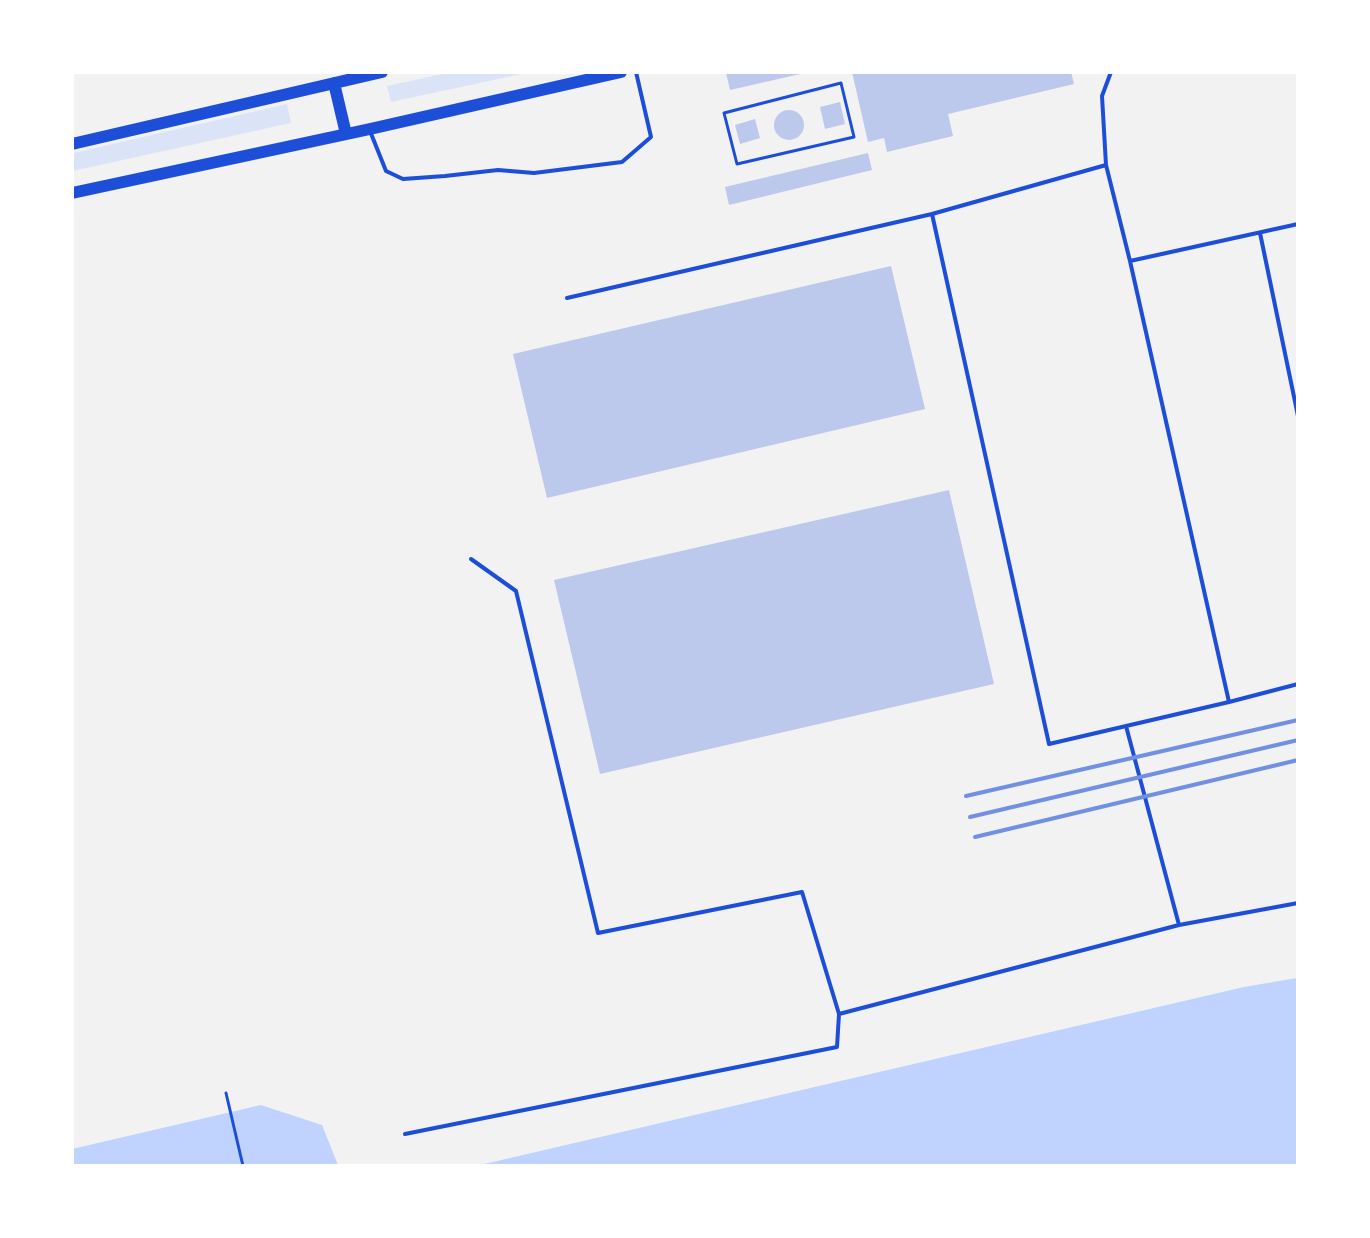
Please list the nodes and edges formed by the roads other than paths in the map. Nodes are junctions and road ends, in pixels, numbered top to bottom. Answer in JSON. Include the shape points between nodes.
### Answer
{"nodes":[{"id":1,"x":382,"y":72,"type":"edge"},
{"id":2,"x":621,"y":72,"type":"edge"},
{"id":3,"x":636,"y":72,"type":"edge"},
{"id":4,"x":1111,"y":72,"type":"edge"},
{"id":5,"x":334,"y":83,"type":"junction"},
{"id":6,"x":370,"y":129,"type":"junction"},
{"id":7,"x":346,"y":134,"type":"junction"},
{"id":8,"x":72,"y":144,"type":"edge"},
{"id":9,"x":1106,"y":165,"type":"junction"},
{"id":10,"x":72,"y":193,"type":"edge"},
{"id":11,"x":932,"y":214,"type":"junction"},
{"id":12,"x":1298,"y":224,"type":"edge"},
{"id":13,"x":1260,"y":233,"type":"junction"},
{"id":14,"x":1130,"y":260,"type":"junction"},
{"id":15,"x":567,"y":298,"type":"dead end"},
{"id":16,"x":1298,"y":416,"type":"edge"},
{"id":17,"x":471,"y":559,"type":"dead end"},
{"id":18,"x":1298,"y":684,"type":"edge"},
{"id":19,"x":1230,"y":702,"type":"junction"},
{"id":20,"x":1126,"y":726,"type":"junction"},
{"id":21,"x":1298,"y":903,"type":"edge"},
{"id":22,"x":1178,"y":925,"type":"junction"},
{"id":23,"x":839,"y":1014,"type":"junction"},
{"id":24,"x":405,"y":1134,"type":"dead end"}],
"edges":[{"from":1,"to":5,"type":"main road"},
{"from":2,"to":6,"type":"main road"},
{"from":3,"to":6,"type":"lane","via":[[652,137],[622,162],[534,173],[498,170],[403,179],[386,171]]},
{"from":4,"to":9,"type":"lane","via":[[1102,96]]},
{"from":5,"to":7,"type":"main road"},
{"from":5,"to":8,"type":"main road"},
{"from":6,"to":7,"type":"main road"},
{"from":7,"to":10,"type":"main road"},
{"from":9,"to":11,"type":"lane"},
{"from":9,"to":14,"type":"lane"},
{"from":11,"to":15,"type":"lane"},
{"from":11,"to":20,"type":"lane","via":[[1049,744]]},
{"from":12,"to":13,"type":"lane"},
{"from":13,"to":14,"type":"lane"},
{"from":13,"to":16,"type":"lane"},
{"from":14,"to":19,"type":"lane"},
{"from":17,"to":23,"type":"lane","via":[[516,591],[598,933],[802,892]]},
{"from":18,"to":19,"type":"lane"},
{"from":19,"to":20,"type":"lane"},
{"from":20,"to":22,"type":"lane"},
{"from":21,"to":22,"type":"lane"},
{"from":22,"to":23,"type":"lane"},
{"from":23,"to":24,"type":"lane","via":[[837,1047]]}]}
